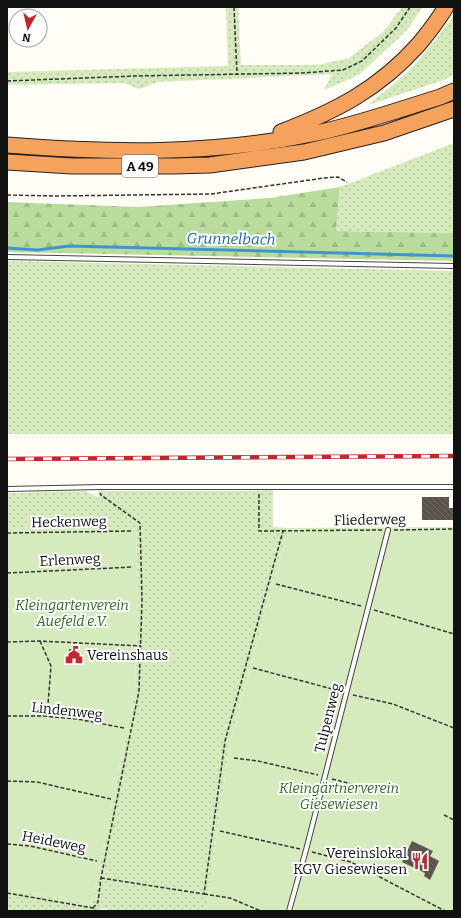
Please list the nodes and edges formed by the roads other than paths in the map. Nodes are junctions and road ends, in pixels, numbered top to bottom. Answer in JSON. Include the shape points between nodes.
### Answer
{"nodes":[{"id":1,"x":446,"y":7,"type":"edge"},
{"id":2,"x":454,"y":91,"type":"edge"},
{"id":3,"x":454,"y":109,"type":"edge"},
{"id":4,"x":252,"y":144,"type":"junction"},
{"id":5,"x":7,"y":145,"type":"edge"},
{"id":6,"x":7,"y":162,"type":"edge"},
{"id":7,"x":7,"y":257,"type":"edge"},
{"id":8,"x":454,"y":266,"type":"edge"},
{"id":9,"x":454,"y":487,"type":"edge"},
{"id":10,"x":7,"y":489,"type":"edge"},
{"id":11,"x":388,"y":530,"type":"road end"},
{"id":12,"x":289,"y":911,"type":"edge"}],
"edges":[{"from":1,"to":4,"type":"highway","via":[[409,56],[361,95],[311,121]]},
{"from":2,"to":4,"type":"highway","number":"A 49","via":[[354,124]]},
{"from":3,"to":6,"type":"highway","number":"A 49","via":[[384,133],[304,152],[210,165],[72,166]]},
{"from":4,"to":5,"type":"highway","number":"A 49","via":[[143,151],[97,151]]},
{"from":7,"to":8,"type":"lane"},
{"from":9,"to":10,"type":"lane"},
{"from":11,"to":12,"type":"lane","name":"Tulpenweg"}]}
